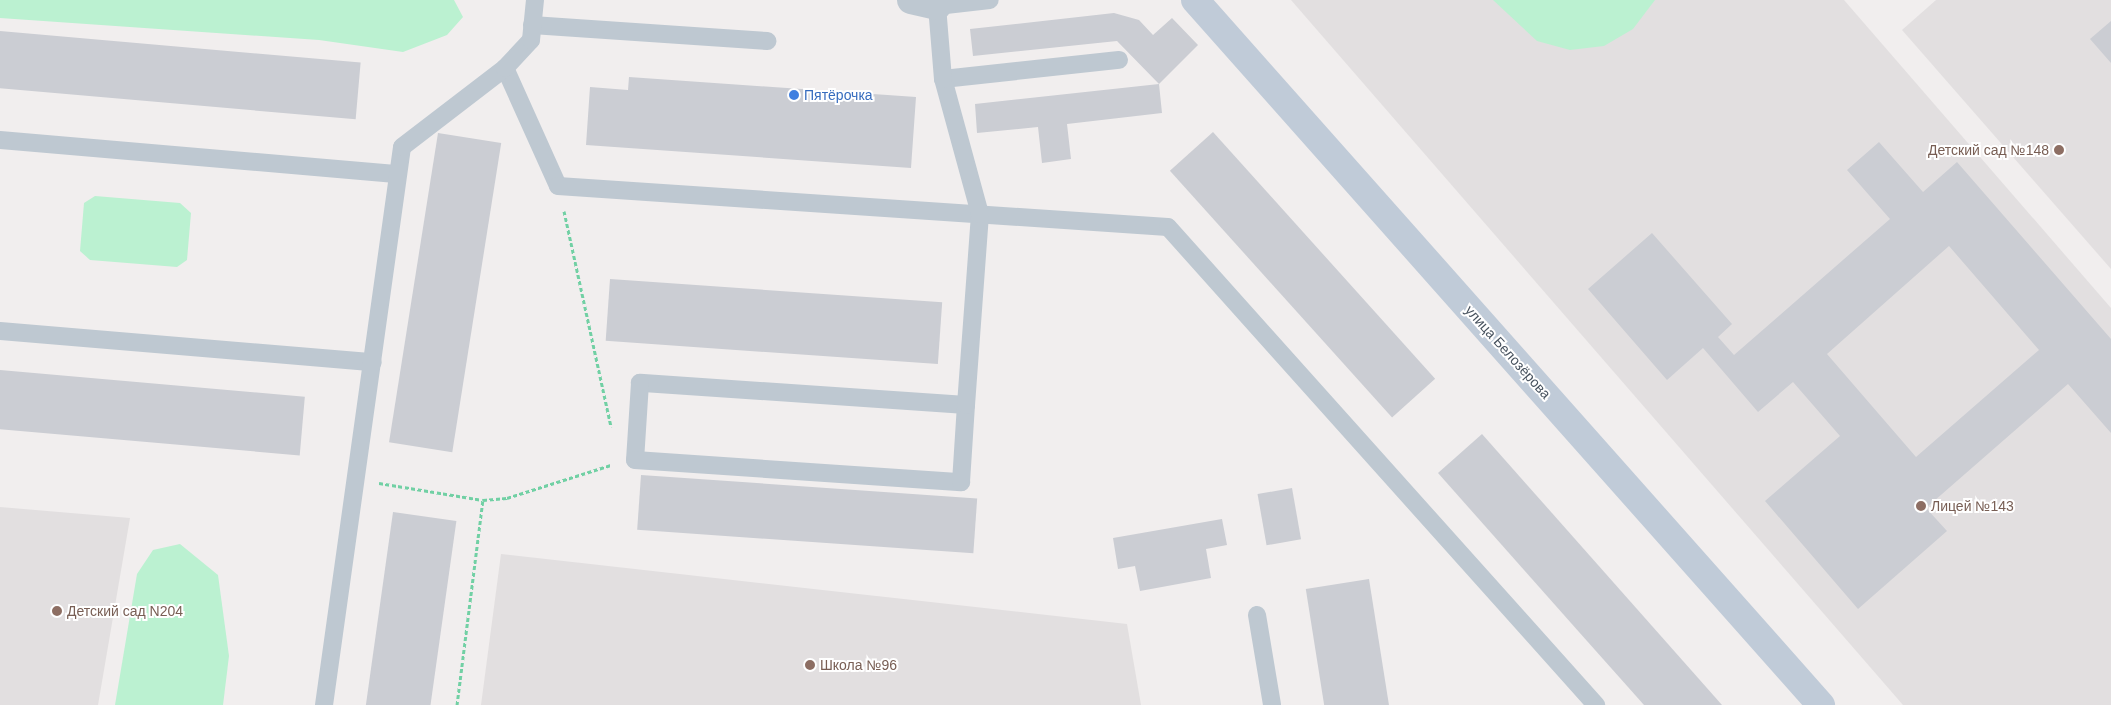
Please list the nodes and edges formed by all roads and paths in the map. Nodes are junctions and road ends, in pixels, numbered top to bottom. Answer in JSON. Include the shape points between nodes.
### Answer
{"nodes":[{"id":1,"x":535,"y":0,"type":"edge"},
{"id":2,"x":912,"y":0,"type":"edge"},
{"id":3,"x":990,"y":0,"type":"edge"},
{"id":4,"x":1195,"y":0,"type":"edge"},
{"id":5,"x":938,"y":6,"type":"junction"},
{"id":6,"x":532,"y":25,"type":"junction"},
{"id":7,"x":767,"y":41,"type":"dead end"},
{"id":8,"x":1119,"y":60,"type":"dead end"},
{"id":9,"x":505,"y":68,"type":"junction"},
{"id":10,"x":943,"y":79,"type":"junction"},
{"id":11,"x":0,"y":140,"type":"edge"},
{"id":12,"x":396,"y":174,"type":"junction"},
{"id":13,"x":558,"y":186,"type":"junction"},
{"id":14,"x":980,"y":214,"type":"junction"},
{"id":15,"x":0,"y":331,"type":"edge"},
{"id":16,"x":373,"y":362,"type":"junction"},
{"id":17,"x":966,"y":405,"type":"junction"},
{"id":18,"x":612,"y":434,"type":"dead end"},
{"id":19,"x":615,"y":456,"type":"dead end"},
{"id":20,"x":356,"y":480,"type":"junction"},
{"id":21,"x":482,"y":500,"type":"junction"},
{"id":22,"x":1257,"y":615,"type":"dead end"},
{"id":23,"x":324,"y":705,"type":"edge"},
{"id":24,"x":457,"y":705,"type":"edge"},
{"id":25,"x":1272,"y":705,"type":"edge"},
{"id":26,"x":1596,"y":705,"type":"edge"},
{"id":27,"x":1821,"y":705,"type":"edge"}],
"edges":[{"from":1,"to":6,"type":"lane"},
{"from":2,"to":5,"type":"street"},
{"from":3,"to":5,"type":"lane"},
{"from":4,"to":27,"type":"street","name":"улица Белозёрова"},
{"from":5,"to":10,"type":"lane"},
{"from":6,"to":7,"type":"lane"},
{"from":6,"to":9,"type":"lane","via":[[531,40]]},
{"from":8,"to":10,"type":"lane"},
{"from":9,"to":12,"type":"lane","via":[[402,146]]},
{"from":9,"to":13,"type":"lane"},
{"from":10,"to":14,"type":"lane"},
{"from":11,"to":12,"type":"lane"},
{"from":12,"to":16,"type":"lane"},
{"from":13,"to":14,"type":"lane"},
{"from":13,"to":18,"type":"path"},
{"from":14,"to":17,"type":"lane"},
{"from":14,"to":26,"type":"lane","via":[[1168,227]]},
{"from":15,"to":16,"type":"lane"},
{"from":16,"to":20,"type":"lane"},
{"from":17,"to":17,"type":"lane","via":[[640,383],[635,460],[961,482]]},
{"from":19,"to":21,"type":"path","via":[[616,464],[581,478],[507,498]]},
{"from":20,"to":21,"type":"path"},
{"from":20,"to":23,"type":"lane"},
{"from":21,"to":24,"type":"path"},
{"from":22,"to":25,"type":"lane"}]}
